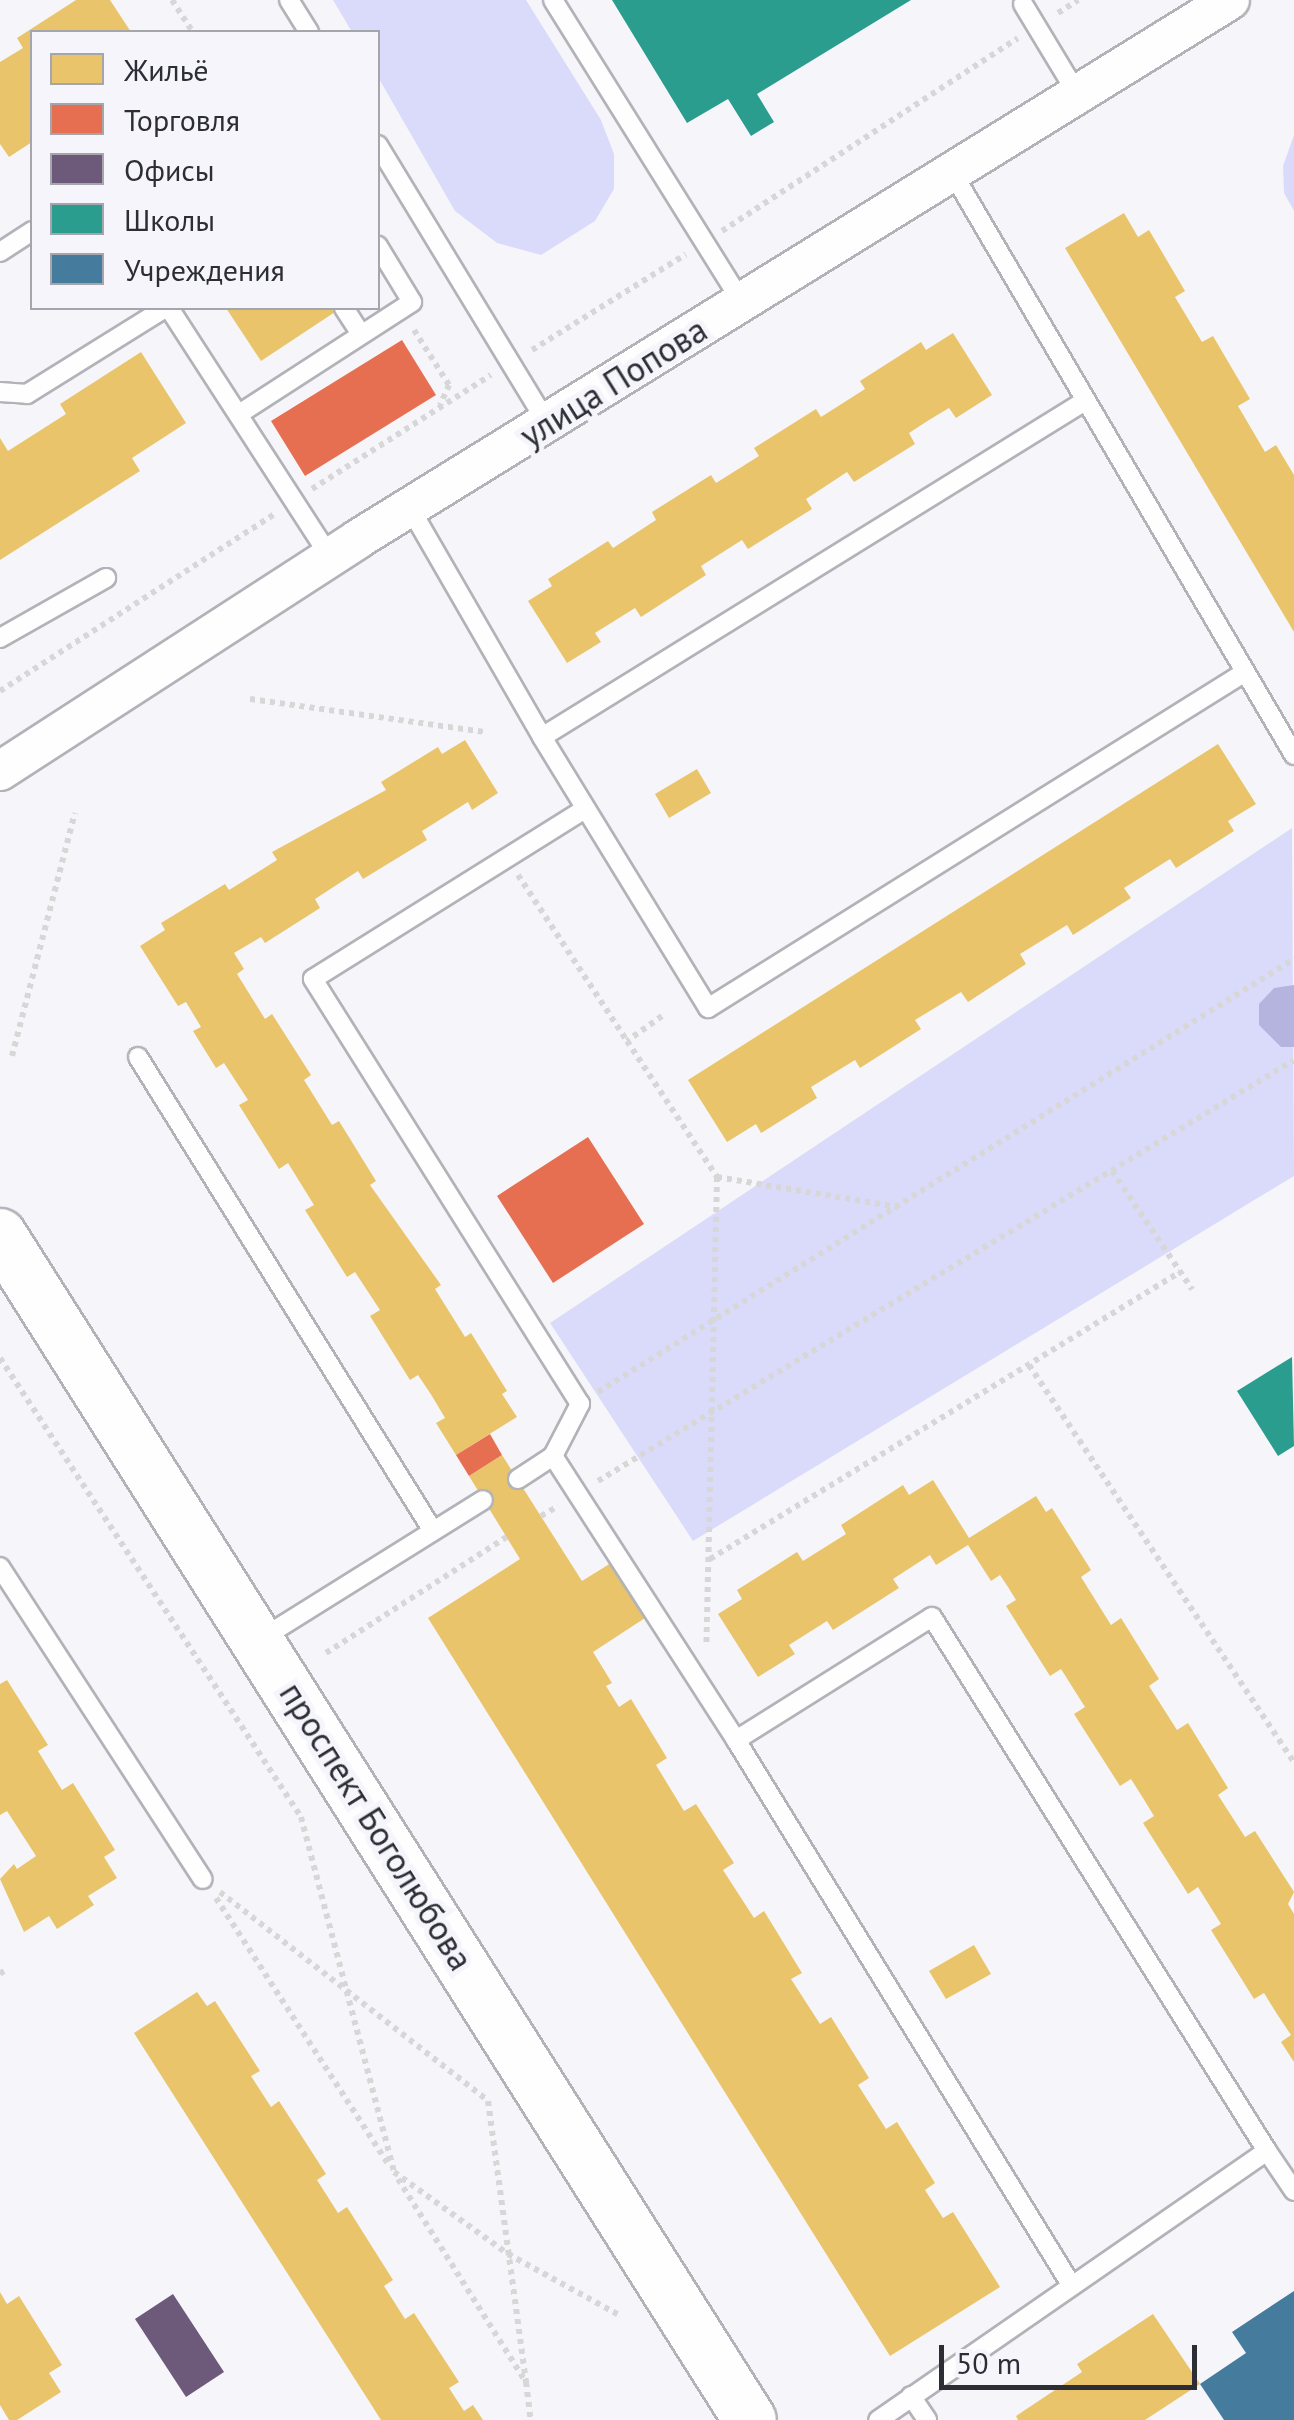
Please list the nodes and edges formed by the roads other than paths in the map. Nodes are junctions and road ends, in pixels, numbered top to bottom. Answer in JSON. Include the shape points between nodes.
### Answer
{"nodes":[{"id":1,"x":288,"y":0,"type":"edge"},
{"id":2,"x":552,"y":0,"type":"edge"},
{"id":3,"x":1230,"y":0,"type":"edge"},
{"id":4,"x":1023,"y":4,"type":"dead end"},
{"id":5,"x":307,"y":30,"type":"edge"},
{"id":6,"x":1078,"y":96,"type":"junction"},
{"id":7,"x":380,"y":148,"type":"edge"},
{"id":8,"x":952,"y":172,"type":"junction"},
{"id":9,"x":30,"y":232,"type":"edge"},
{"id":10,"x":380,"y":249,"type":"edge"},
{"id":11,"x":0,"y":252,"type":"edge"},
{"id":12,"x":742,"y":302,"type":"junction"},
{"id":13,"x":164,"y":310,"type":"edge"},
{"id":14,"x":168,"y":310,"type":"edge"},
{"id":15,"x":345,"y":310,"type":"edge"},
{"id":16,"x":360,"y":333,"type":"junction"},
{"id":17,"x":0,"y":392,"type":"edge"},
{"id":18,"x":1086,"y":401,"type":"junction"},
{"id":19,"x":239,"y":414,"type":"junction"},
{"id":20,"x":548,"y":422,"type":"junction"},
{"id":21,"x":410,"y":508,"type":"junction"},
{"id":22,"x":332,"y":558,"type":"junction"},
{"id":23,"x":106,"y":578,"type":"dead end"},
{"id":24,"x":0,"y":638,"type":"edge"},
{"id":25,"x":1245,"y":672,"type":"junction"},
{"id":26,"x":542,"y":737,"type":"junction"},
{"id":27,"x":1294,"y":755,"type":"edge"},
{"id":28,"x":0,"y":771,"type":"edge"},
{"id":29,"x":583,"y":810,"type":"junction"},
{"id":30,"x":138,"y":1056,"type":"dead end"},
{"id":31,"x":0,"y":1235,"type":"edge"},
{"id":32,"x":553,"y":1456,"type":"junction"},
{"id":33,"x":518,"y":1478,"type":"dead end"},
{"id":34,"x":483,"y":1500,"type":"dead end"},
{"id":35,"x":433,"y":1531,"type":"junction"},
{"id":36,"x":0,"y":1567,"type":"edge"},
{"id":37,"x":259,"y":1640,"type":"junction"},
{"id":38,"x":736,"y":1740,"type":"junction"},
{"id":39,"x":203,"y":1878,"type":"road end"},
{"id":40,"x":1267,"y":2151,"type":"junction"},
{"id":41,"x":1294,"y":2190,"type":"edge"},
{"id":42,"x":1070,"y":2283,"type":"junction"},
{"id":43,"x":912,"y":2396,"type":"junction"},
{"id":44,"x":750,"y":2420,"type":"edge"},
{"id":45,"x":878,"y":2420,"type":"edge"},
{"id":46,"x":927,"y":2420,"type":"edge"}],
"edges":[{"from":1,"to":5,"type":"lane"},
{"from":2,"to":12,"type":"lane"},
{"from":3,"to":6,"type":"street","name":"улица Попова"},
{"from":4,"to":6,"type":"lane"},
{"from":6,"to":8,"type":"street","name":"улица Попова"},
{"from":7,"to":20,"type":"lane"},
{"from":8,"to":12,"type":"street","name":"улица Попова"},
{"from":8,"to":18,"type":"lane"},
{"from":9,"to":11,"type":"lane"},
{"from":10,"to":16,"type":"lane","via":[[412,302]]},
{"from":12,"to":20,"type":"street","name":"улица Попова"},
{"from":13,"to":17,"type":"lane","via":[[26,394]]},
{"from":14,"to":19,"type":"lane"},
{"from":15,"to":16,"type":"lane"},
{"from":16,"to":19,"type":"lane"},
{"from":18,"to":25,"type":"lane"},
{"from":18,"to":26,"type":"lane"},
{"from":19,"to":22,"type":"lane"},
{"from":20,"to":21,"type":"street","name":"улица Попова"},
{"from":21,"to":22,"type":"street","name":"улица Попова"},
{"from":21,"to":26,"type":"lane"},
{"from":22,"to":28,"type":"street","name":"улица Попова"},
{"from":23,"to":24,"type":"lane"},
{"from":25,"to":27,"type":"lane"},
{"from":25,"to":29,"type":"lane","via":[[708,1008]]},
{"from":26,"to":29,"type":"lane"},
{"from":29,"to":32,"type":"lane","via":[[313,979],[580,1404]]},
{"from":30,"to":35,"type":"lane"},
{"from":31,"to":37,"type":"main road","name":"проспект Боголюбова"},
{"from":32,"to":33,"type":"lane"},
{"from":32,"to":38,"type":"lane"},
{"from":34,"to":35,"type":"lane"},
{"from":35,"to":37,"type":"lane"},
{"from":36,"to":39,"type":"lane"},
{"from":37,"to":44,"type":"main road","name":"проспект Боголюбова"},
{"from":38,"to":40,"type":"lane","via":[[932,1618]]},
{"from":38,"to":42,"type":"lane"},
{"from":40,"to":41,"type":"lane"},
{"from":40,"to":42,"type":"lane"},
{"from":42,"to":43,"type":"lane"},
{"from":43,"to":45,"type":"lane"},
{"from":43,"to":46,"type":"lane"}]}
